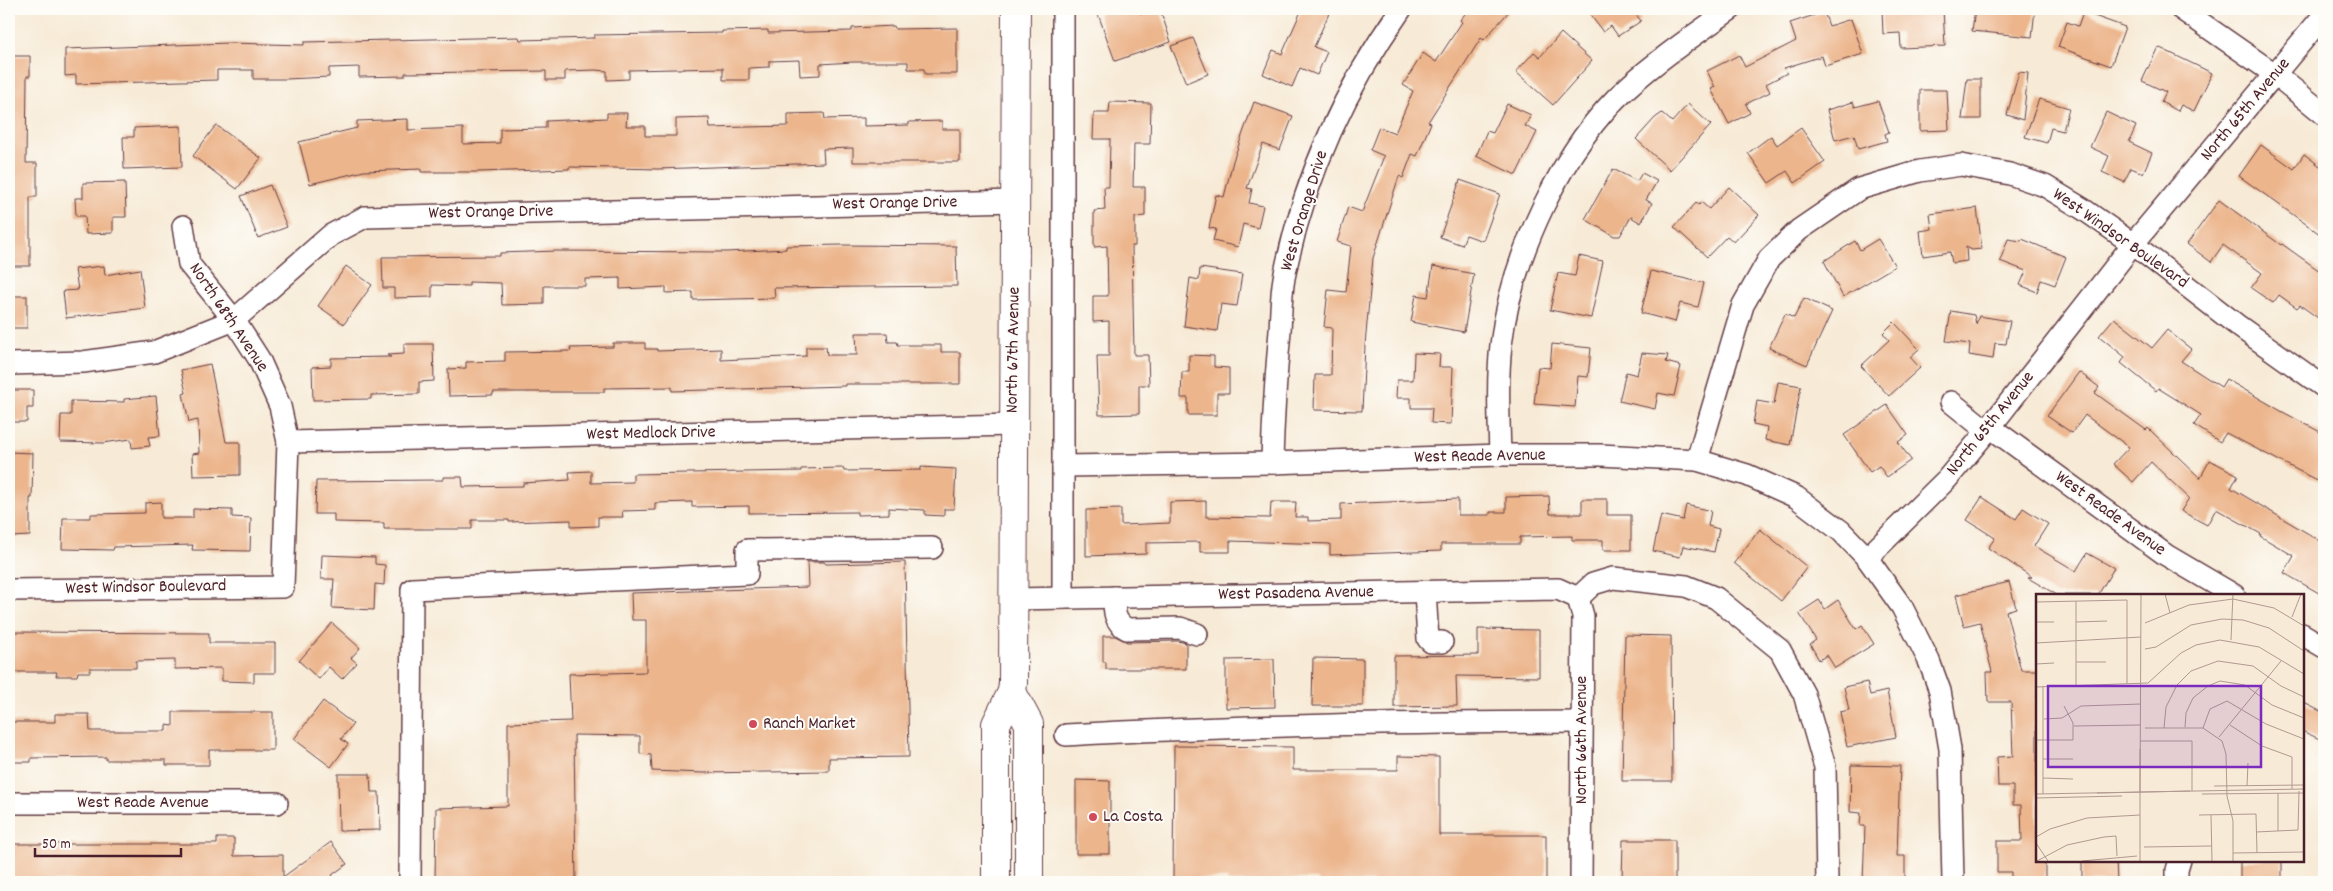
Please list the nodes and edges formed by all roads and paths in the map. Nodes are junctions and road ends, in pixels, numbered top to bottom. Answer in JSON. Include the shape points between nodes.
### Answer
{"nodes":[{"id":1,"x":1016,"y":9,"type":"edge"},
{"id":2,"x":1063,"y":9,"type":"edge"},
{"id":3,"x":1401,"y":9,"type":"edge"},
{"id":4,"x":1731,"y":9,"type":"edge"},
{"id":5,"x":2181,"y":9,"type":"edge"},
{"id":6,"x":2324,"y":15,"type":"edge"},
{"id":7,"x":2276,"y":75,"type":"junction"},
{"id":8,"x":2324,"y":114,"type":"edge"},
{"id":9,"x":1016,"y":201,"type":"junction"},
{"id":10,"x":183,"y":226,"type":"dead end"},
{"id":11,"x":2133,"y":244,"type":"junction"},
{"id":12,"x":234,"y":320,"type":"junction"},
{"id":13,"x":9,"y":364,"type":"edge"},
{"id":14,"x":2324,"y":387,"type":"edge"},
{"id":15,"x":1951,"y":402,"type":"dead end"},
{"id":16,"x":1013,"y":425,"type":"junction"},
{"id":17,"x":1989,"y":429,"type":"junction"},
{"id":18,"x":288,"y":442,"type":"junction"},
{"id":19,"x":1500,"y":455,"type":"junction"},
{"id":20,"x":1697,"y":460,"type":"junction"},
{"id":21,"x":1272,"y":463,"type":"junction"},
{"id":22,"x":1063,"y":466,"type":"junction"},
{"id":23,"x":932,"y":548,"type":"dead end"},
{"id":24,"x":1867,"y":558,"type":"junction"},
{"id":25,"x":283,"y":587,"type":"joint"},
{"id":26,"x":9,"y":590,"type":"edge"},
{"id":27,"x":1425,"y":592,"type":"junction"},
{"id":28,"x":2232,"y":594,"type":"edge"},
{"id":29,"x":1114,"y":597,"type":"junction"},
{"id":30,"x":1063,"y":598,"type":"junction"},
{"id":31,"x":1578,"y":598,"type":"junction"},
{"id":32,"x":1012,"y":600,"type":"junction"},
{"id":33,"x":1197,"y":634,"type":"dead end"},
{"id":34,"x":2303,"y":635,"type":"edge"},
{"id":35,"x":1426,"y":639,"type":"dead end"},
{"id":36,"x":2324,"y":647,"type":"edge"},
{"id":37,"x":1012,"y":692,"type":"junction"},
{"id":38,"x":1582,"y":722,"type":"junction"},
{"id":39,"x":1066,"y":735,"type":"dead end"},
{"id":40,"x":9,"y":803,"type":"edge"},
{"id":41,"x":277,"y":803,"type":"dead end"},
{"id":42,"x":2180,"y":861,"type":"edge"},
{"id":43,"x":410,"y":882,"type":"edge"},
{"id":44,"x":996,"y":882,"type":"edge"},
{"id":45,"x":1029,"y":882,"type":"edge"},
{"id":46,"x":1581,"y":882,"type":"edge"},
{"id":47,"x":1827,"y":882,"type":"edge"},
{"id":48,"x":1952,"y":882,"type":"edge"},
{"id":49,"x":2177,"y":882,"type":"edge"}],
"edges":[{"from":1,"to":9,"type":"main road","name":"North 67th Avenue"},
{"from":2,"to":22,"type":"street"},
{"from":3,"to":21,"type":"street","name":"West Orange Drive","via":[[1344,102],[1327,138],[1295,232],[1284,280],[1274,393]]},
{"from":4,"to":19,"type":"street","via":[[1627,87],[1583,135],[1537,219],[1512,292],[1502,343],[1498,390]]},
{"from":5,"to":7,"type":"street"},
{"from":6,"to":7,"type":"street","name":"North 65th Avenue"},
{"from":7,"to":8,"type":"street"},
{"from":7,"to":11,"type":"street","name":"North 65th Avenue"},
{"from":9,"to":12,"type":"street","name":"West Orange Drive","via":[[365,217],[331,235]]},
{"from":9,"to":16,"type":"main road","name":"North 67th Avenue"},
{"from":10,"to":12,"type":"street","name":"North 68th Avenue","via":[[189,264]]},
{"from":11,"to":14,"type":"street","name":"West Windsor Boulevard","via":[[2237,325]]},
{"from":11,"to":17,"type":"street","name":"North 65th Avenue"},
{"from":11,"to":20,"type":"street","name":"West Windsor Boulevard","via":[[2046,186],[2010,174],[1961,165],[1920,170],[1859,189],[1799,230],[1770,259],[1743,305]]},
{"from":12,"to":13,"type":"street","name":"West Orange Drive","via":[[154,352],[83,362]]},
{"from":12,"to":18,"type":"street","name":"North 68th Avenue","via":[[259,359],[280,406]]},
{"from":15,"to":17,"type":"street","name":"West Reade Avenue"},
{"from":16,"to":18,"type":"street","name":"West Medlock Drive"},
{"from":16,"to":32,"type":"main road","name":"North 67th Avenue"},
{"from":17,"to":24,"type":"street","name":"North 65th Avenue","via":[[1947,479]]},
{"from":17,"to":28,"type":"street","name":"West Reade Avenue","via":[[2166,555]]},
{"from":18,"to":25,"type":"street","name":"North 68th Avenue"},
{"from":19,"to":20,"type":"street","name":"West Reade Avenue","via":[[1600,455]]},
{"from":19,"to":21,"type":"street","name":"West Reade Avenue"},
{"from":20,"to":24,"type":"street","name":"West Reade Avenue","via":[[1747,475],[1796,497],[1841,531]]},
{"from":21,"to":22,"type":"street","name":"West Reade Avenue"},
{"from":22,"to":30,"type":"street"},
{"from":23,"to":43,"type":"street","via":[[747,550],[747,574],[412,589]]},
{"from":24,"to":48,"type":"street","via":[[1902,607],[1940,691],[1950,750]]},
{"from":25,"to":26,"type":"street","name":"West Windsor Boulevard"},
{"from":27,"to":29,"type":"street","name":"West Pasadena Avenue"},
{"from":27,"to":31,"type":"street","name":"West Pasadena Avenue","via":[[1558,589]]},
{"from":27,"to":35,"type":"street"},
{"from":29,"to":30,"type":"street","name":"West Pasadena Avenue"},
{"from":29,"to":33,"type":"street","via":[[1116,619],[1127,629],[1180,628]]},
{"from":30,"to":32,"type":"street","name":"West Pasadena Avenue"},
{"from":31,"to":38,"type":"street","name":"North 66th Avenue","via":[[1583,616]]},
{"from":31,"to":47,"type":"street","via":[[1593,584],[1613,578],[1686,586],[1716,598],[1780,650],[1804,694],[1825,767]]},
{"from":32,"to":37,"type":"main road","name":"North 67th Avenue"},
{"from":34,"to":36,"type":"street"},
{"from":37,"to":44,"type":"main road","name":"North 67th Avenue","via":[[996,724]]},
{"from":37,"to":45,"type":"main road","name":"North 67th Avenue","via":[[1029,724]]},
{"from":38,"to":39,"type":"street","via":[[1398,723]]},
{"from":38,"to":46,"type":"street","name":"North 66th Avenue"},
{"from":40,"to":41,"type":"street","name":"West Reade Avenue"},
{"from":42,"to":49,"type":"street"}]}
